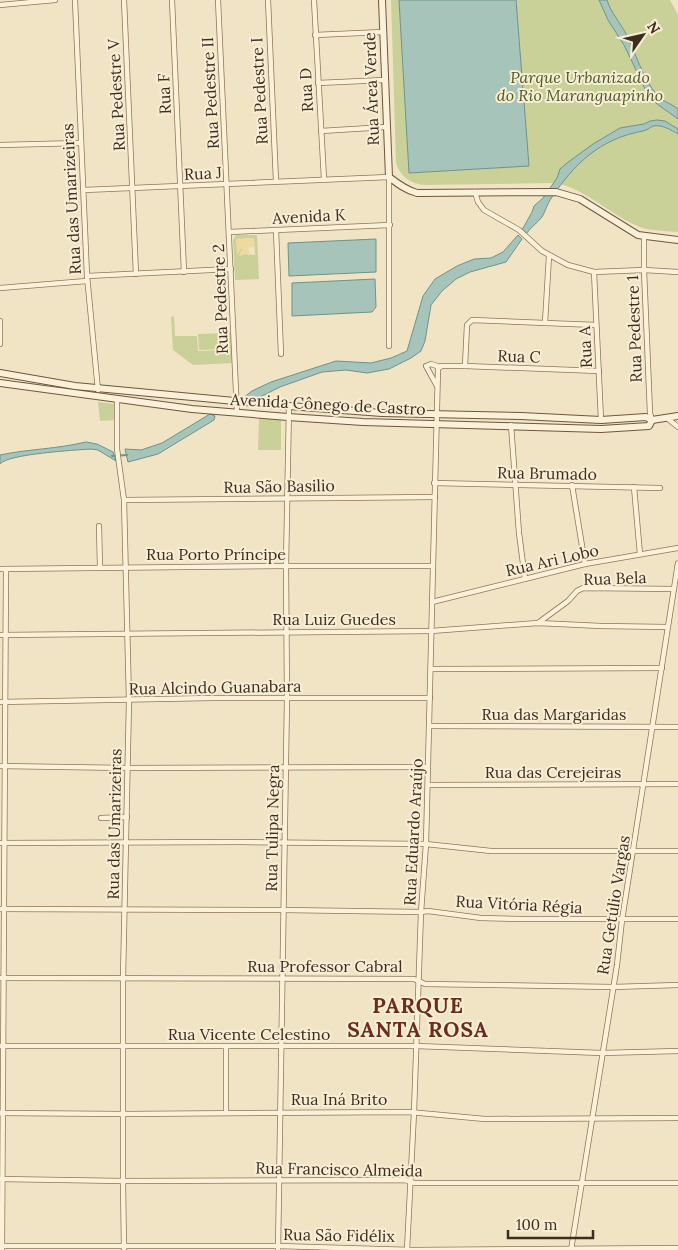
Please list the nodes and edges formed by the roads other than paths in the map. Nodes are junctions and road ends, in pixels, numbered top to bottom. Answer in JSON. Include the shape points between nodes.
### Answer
{"nodes":[{"id":1,"x":55,"y":0,"type":"edge"},
{"id":2,"x":75,"y":0,"type":"edge"},
{"id":3,"x":124,"y":0,"type":"edge"},
{"id":4,"x":172,"y":0,"type":"edge"},
{"id":5,"x":218,"y":0,"type":"edge"},
{"id":6,"x":268,"y":0,"type":"edge"},
{"id":7,"x":314,"y":0,"type":"edge"},
{"id":8,"x":382,"y":0,"type":"edge"},
{"id":9,"x":0,"y":5,"type":"edge"},
{"id":10,"x":383,"y":32,"type":"junction"},
{"id":11,"x":316,"y":35,"type":"junction"},
{"id":12,"x":384,"y":80,"type":"junction"},
{"id":13,"x":318,"y":83,"type":"junction"},
{"id":14,"x":386,"y":128,"type":"junction"},
{"id":15,"x":321,"y":131,"type":"junction"},
{"id":16,"x":81,"y":144,"type":"junction"},
{"id":17,"x":0,"y":145,"type":"edge"},
{"id":18,"x":389,"y":177,"type":"junction"},
{"id":19,"x":324,"y":179,"type":"junction"},
{"id":20,"x":276,"y":182,"type":"junction"},
{"id":21,"x":227,"y":184,"type":"junction"},
{"id":22,"x":180,"y":186,"type":"junction"},
{"id":23,"x":133,"y":188,"type":"junction"},
{"id":24,"x":84,"y":190,"type":"junction"},
{"id":25,"x":475,"y":192,"type":"junction"},
{"id":26,"x":390,"y":225,"type":"junction"},
{"id":27,"x":276,"y":230,"type":"junction"},
{"id":28,"x":230,"y":232,"type":"junction"},
{"id":29,"x":644,"y":237,"type":"junction"},
{"id":30,"x":678,"y":240,"type":"edge"},
{"id":31,"x":549,"y":256,"type":"junction"},
{"id":32,"x":231,"y":269,"type":"junction"},
{"id":33,"x":644,"y":270,"type":"junction"},
{"id":34,"x":184,"y":272,"type":"junction"},
{"id":35,"x":594,"y":272,"type":"junction"},
{"id":36,"x":678,"y":272,"type":"edge"},
{"id":37,"x":136,"y":274,"type":"junction"},
{"id":38,"x":87,"y":278,"type":"junction"},
{"id":39,"x":0,"y":288,"type":"edge"},
{"id":40,"x":0,"y":321,"type":"edge"},
{"id":41,"x":545,"y":323,"type":"junction"},
{"id":42,"x":596,"y":325,"type":"junction"},
{"id":43,"x":0,"y":344,"type":"edge"},
{"id":44,"x":389,"y":346,"type":"dead end"},
{"id":45,"x":281,"y":354,"type":"dead end"},
{"id":46,"x":466,"y":366,"type":"junction"},
{"id":47,"x":439,"y":367,"type":"junction"},
{"id":48,"x":599,"y":371,"type":"junction"},
{"id":49,"x":0,"y":373,"type":"edge"},
{"id":50,"x":0,"y":383,"type":"edge"},
{"id":51,"x":437,"y":387,"type":"junction"},
{"id":52,"x":98,"y":388,"type":"junction"},
{"id":53,"x":98,"y":396,"type":"junction"},
{"id":54,"x":117,"y":399,"type":"junction"},
{"id":55,"x":236,"y":401,"type":"junction"},
{"id":56,"x":289,"y":406,"type":"junction"},
{"id":57,"x":237,"y":413,"type":"junction"},
{"id":58,"x":437,"y":415,"type":"junction"},
{"id":59,"x":521,"y":416,"type":"junction"},
{"id":60,"x":678,"y":416,"type":"edge"},
{"id":61,"x":288,"y":417,"type":"junction"},
{"id":62,"x":668,"y":419,"type":"junction"},
{"id":63,"x":601,"y":420,"type":"junction"},
{"id":64,"x":652,"y":420,"type":"junction"},
{"id":65,"x":436,"y":423,"type":"junction"},
{"id":66,"x":510,"y":426,"type":"junction"},
{"id":67,"x":521,"y":426,"type":"junction"},
{"id":68,"x":678,"y":427,"type":"edge"},
{"id":69,"x":601,"y":429,"type":"junction"},
{"id":70,"x":434,"y":483,"type":"junction"},
{"id":71,"x":516,"y":485,"type":"junction"},
{"id":72,"x":572,"y":485,"type":"junction"},
{"id":73,"x":634,"y":487,"type":"junction"},
{"id":74,"x":660,"y":488,"type":"dead end"},
{"id":75,"x":286,"y":498,"type":"junction"},
{"id":76,"x":435,"y":498,"type":"junction"},
{"id":77,"x":124,"y":500,"type":"junction"},
{"id":78,"x":99,"y":526,"type":"dead end"},
{"id":79,"x":678,"y":548,"type":"edge"},
{"id":80,"x":640,"y":554,"type":"junction"},
{"id":81,"x":678,"y":563,"type":"edge"},
{"id":82,"x":585,"y":564,"type":"junction"},
{"id":83,"x":286,"y":566,"type":"junction"},
{"id":84,"x":433,"y":566,"type":"junction"},
{"id":85,"x":126,"y":567,"type":"junction"},
{"id":86,"x":100,"y":568,"type":"junction"},
{"id":87,"x":0,"y":569,"type":"edge"},
{"id":88,"x":6,"y":569,"type":"junction"},
{"id":89,"x":525,"y":578,"type":"junction"},
{"id":90,"x":674,"y":589,"type":"junction"},
{"id":91,"x":432,"y":602,"type":"junction"},
{"id":92,"x":538,"y":623,"type":"junction"},
{"id":93,"x":667,"y":627,"type":"junction"},
{"id":94,"x":431,"y":631,"type":"junction"},
{"id":95,"x":287,"y":632,"type":"junction"},
{"id":96,"x":128,"y":633,"type":"junction"},
{"id":97,"x":3,"y":635,"type":"edge"},
{"id":98,"x":662,"y":668,"type":"junction"},
{"id":99,"x":431,"y":669,"type":"junction"},
{"id":100,"x":430,"y":698,"type":"junction"},
{"id":101,"x":287,"y":699,"type":"junction"},
{"id":102,"x":129,"y":701,"type":"junction"},
{"id":103,"x":2,"y":702,"type":"edge"},
{"id":104,"x":430,"y":726,"type":"junction"},
{"id":105,"x":653,"y":726,"type":"junction"},
{"id":106,"x":678,"y":727,"type":"edge"},
{"id":107,"x":3,"y":766,"type":"edge"},
{"id":108,"x":285,"y":766,"type":"junction"},
{"id":109,"x":428,"y":766,"type":"junction"},
{"id":110,"x":127,"y":768,"type":"junction"},
{"id":111,"x":643,"y":783,"type":"junction"},
{"id":112,"x":678,"y":784,"type":"edge"},
{"id":113,"x":428,"y":785,"type":"junction"},
{"id":114,"x":127,"y":817,"type":"junction"},
{"id":115,"x":101,"y":818,"type":"dead end"},
{"id":116,"x":127,"y":842,"type":"junction"},
{"id":117,"x":284,"y":842,"type":"junction"},
{"id":118,"x":2,"y":843,"type":"edge"},
{"id":119,"x":426,"y":844,"type":"junction"},
{"id":120,"x":678,"y":851,"type":"edge"},
{"id":121,"x":634,"y":852,"type":"junction"},
{"id":122,"x":2,"y":909,"type":"edge"},
{"id":123,"x":125,"y":910,"type":"junction"},
{"id":124,"x":283,"y":910,"type":"junction"},
{"id":125,"x":421,"y":912,"type":"junction"},
{"id":126,"x":678,"y":919,"type":"edge"},
{"id":127,"x":622,"y":920,"type":"junction"},
{"id":128,"x":2,"y":978,"type":"edge"},
{"id":129,"x":123,"y":978,"type":"junction"},
{"id":130,"x":282,"y":978,"type":"junction"},
{"id":131,"x":420,"y":983,"type":"junction"},
{"id":132,"x":678,"y":985,"type":"edge"},
{"id":133,"x":613,"y":987,"type":"junction"},
{"id":134,"x":1,"y":1046,"type":"edge"},
{"id":135,"x":416,"y":1046,"type":"junction"},
{"id":136,"x":123,"y":1047,"type":"junction"},
{"id":137,"x":226,"y":1047,"type":"junction"},
{"id":138,"x":281,"y":1047,"type":"junction"},
{"id":139,"x":678,"y":1051,"type":"edge"},
{"id":140,"x":602,"y":1053,"type":"junction"},
{"id":141,"x":280,"y":1112,"type":"junction"},
{"id":142,"x":414,"y":1112,"type":"junction"},
{"id":143,"x":1,"y":1113,"type":"edge"},
{"id":144,"x":226,"y":1113,"type":"junction"},
{"id":145,"x":123,"y":1114,"type":"junction"},
{"id":146,"x":678,"y":1118,"type":"edge"},
{"id":147,"x":591,"y":1119,"type":"junction"},
{"id":148,"x":1,"y":1179,"type":"edge"},
{"id":149,"x":279,"y":1180,"type":"junction"},
{"id":150,"x":123,"y":1181,"type":"junction"},
{"id":151,"x":411,"y":1182,"type":"junction"},
{"id":152,"x":678,"y":1182,"type":"edge"},
{"id":153,"x":582,"y":1184,"type":"junction"},
{"id":154,"x":1,"y":1247,"type":"edge"},
{"id":155,"x":124,"y":1248,"type":"edge"},
{"id":156,"x":278,"y":1248,"type":"edge"},
{"id":157,"x":678,"y":1248,"type":"edge"},
{"id":158,"x":407,"y":1249,"type":"edge"},
{"id":159,"x":571,"y":1250,"type":"edge"}],
"edges":[{"from":1,"to":9,"type":"street"},
{"from":2,"to":16,"type":"street","name":"Rua das Umarizeiras"},
{"from":3,"to":23,"type":"street","name":"Rua Pedestre V"},
{"from":4,"to":22,"type":"street","name":"Rua F"},
{"from":5,"to":21,"type":"street","name":"Rua Pedestre II"},
{"from":6,"to":20,"type":"street","name":"Rua Pedestre I"},
{"from":7,"to":11,"type":"street","name":"Rua D"},
{"from":8,"to":10,"type":"main road","name":"Rua Área Verde"},
{"from":10,"to":11,"type":"street"},
{"from":10,"to":12,"type":"main road","name":"Rua Área Verde"},
{"from":11,"to":13,"type":"street","name":"Rua D"},
{"from":12,"to":13,"type":"street"},
{"from":12,"to":14,"type":"main road","name":"Rua Área Verde"},
{"from":13,"to":15,"type":"street","name":"Rua D"},
{"from":14,"to":15,"type":"street"},
{"from":14,"to":18,"type":"main road","name":"Rua Área Verde"},
{"from":15,"to":19,"type":"street","name":"Rua D"},
{"from":16,"to":17,"type":"street"},
{"from":16,"to":24,"type":"street","name":"Rua das Umarizeiras"},
{"from":18,"to":19,"type":"street"},
{"from":18,"to":25,"type":"main road","via":[[417,193]]},
{"from":18,"to":26,"type":"street","name":"Rua Área Verde"},
{"from":19,"to":20,"type":"street","name":"Rua J"},
{"from":20,"to":21,"type":"street","name":"Rua J"},
{"from":21,"to":22,"type":"street","name":"Rua J"},
{"from":21,"to":28,"type":"street","name":"Rua Pedestre 2"},
{"from":22,"to":23,"type":"street","name":"Rua J"},
{"from":22,"to":34,"type":"street","name":"Rua F"},
{"from":23,"to":24,"type":"street","name":"Rua J"},
{"from":23,"to":37,"type":"street","name":"Rua Pedestre V"},
{"from":24,"to":38,"type":"street","name":"Rua das Umarizeiras"},
{"from":25,"to":29,"type":"main road","via":[[556,192],[580,200]]},
{"from":25,"to":31,"type":"street","via":[[484,210],[519,230]]},
{"from":26,"to":27,"type":"street","name":"Avenida K"},
{"from":26,"to":44,"type":"street"},
{"from":27,"to":28,"type":"street","name":"Avenida K"},
{"from":27,"to":45,"type":"street"},
{"from":28,"to":32,"type":"street","name":"Rua Pedestre 2"},
{"from":29,"to":30,"type":"main road"},
{"from":29,"to":33,"type":"street","name":"Rua Pedestre 1"},
{"from":31,"to":35,"type":"street"},
{"from":31,"to":41,"type":"street"},
{"from":32,"to":34,"type":"street"},
{"from":32,"to":55,"type":"street","name":"Rua Pedestre 2"},
{"from":33,"to":35,"type":"street"},
{"from":33,"to":36,"type":"street"},
{"from":33,"to":64,"type":"street","name":"Rua Pedestre 1"},
{"from":34,"to":37,"type":"street"},
{"from":35,"to":42,"type":"street","name":"Rua A"},
{"from":37,"to":38,"type":"street"},
{"from":38,"to":39,"type":"street"},
{"from":38,"to":52,"type":"street","name":"Rua das Umarizeiras"},
{"from":40,"to":43,"type":"street"},
{"from":41,"to":42,"type":"street"},
{"from":41,"to":46,"type":"street","via":[[469,321]]},
{"from":42,"to":48,"type":"street","name":"Rua A"},
{"from":46,"to":47,"type":"street","name":"Rua C"},
{"from":46,"to":48,"type":"street","name":"Rua C"},
{"from":47,"to":51,"type":"street","name":"Rua Eduardo Araújo"},
{"from":47,"to":51,"type":"street","via":[[426,366]]},
{"from":48,"to":63,"type":"street","name":"Rua A"},
{"from":49,"to":52,"type":"main road","name":"Avenida Cônego de Castro"},
{"from":50,"to":53,"type":"main road","name":"Avenida Cônego de Castro"},
{"from":51,"to":58,"type":"street","name":"Rua Eduardo Araújo"},
{"from":52,"to":53,"type":"street","name":"Rua das Umarizeiras"},
{"from":52,"to":55,"type":"main road","name":"Avenida Cônego de Castro"},
{"from":53,"to":54,"type":"main road","name":"Avenida Cônego de Castro"},
{"from":54,"to":57,"type":"main road","name":"Avenida Cônego de Castro"},
{"from":54,"to":77,"type":"street","name":"Rua das Umarizeiras","via":[[117,449]]},
{"from":55,"to":56,"type":"main road","name":"Avenida Cônego de Castro"},
{"from":55,"to":57,"type":"street","name":"Rua Pedestre 2"},
{"from":56,"to":58,"type":"main road","name":"Avenida Cônego de Castro"},
{"from":56,"to":61,"type":"street","name":"Rua Tulipa Negra"},
{"from":57,"to":61,"type":"main road","name":"Avenida Cônego de Castro"},
{"from":58,"to":59,"type":"main road","name":"Avenida Cônego de Castro"},
{"from":58,"to":65,"type":"street","name":"Rua Eduardo Araújo"},
{"from":59,"to":63,"type":"main road","name":"Avenida Cônego de Castro"},
{"from":59,"to":67,"type":"main road"},
{"from":60,"to":62,"type":"main road","name":"Avenida Cônego de Castro"},
{"from":61,"to":65,"type":"main road","name":"Avenida Cônego de Castro"},
{"from":61,"to":75,"type":"street","name":"Rua Tulipa Negra"},
{"from":62,"to":64,"type":"main road","name":"Avenida Cônego de Castro"},
{"from":62,"to":68,"type":"street"},
{"from":63,"to":64,"type":"main road","name":"Avenida Cônego de Castro"},
{"from":63,"to":69,"type":"main road"},
{"from":64,"to":69,"type":"main road","name":"Avenida Cônego de Castro","via":[[648,426]]},
{"from":65,"to":66,"type":"main road","name":"Avenida Cônego de Castro"},
{"from":65,"to":70,"type":"street","name":"Rua Eduardo Araújo"},
{"from":66,"to":67,"type":"main road","name":"Avenida Cônego de Castro"},
{"from":66,"to":71,"type":"street"},
{"from":67,"to":69,"type":"main road","name":"Avenida Cônego de Castro"},
{"from":70,"to":71,"type":"street","name":"Rua Brumado"},
{"from":70,"to":76,"type":"street","name":"Rua Eduardo Araújo"},
{"from":71,"to":72,"type":"street","name":"Rua Brumado"},
{"from":71,"to":89,"type":"street"},
{"from":72,"to":73,"type":"street","name":"Rua Brumado"},
{"from":72,"to":82,"type":"street"},
{"from":73,"to":74,"type":"street","name":"Rua Brumado"},
{"from":73,"to":80,"type":"street"},
{"from":75,"to":76,"type":"street","name":"Rua São Basilio"},
{"from":75,"to":77,"type":"street","name":"Rua São Basilio"},
{"from":75,"to":83,"type":"street","name":"Rua Tulipa Negra"},
{"from":76,"to":84,"type":"street","name":"Rua Eduardo Araújo"},
{"from":77,"to":85,"type":"street","name":"Rua das Umarizeiras"},
{"from":78,"to":86,"type":"street"},
{"from":79,"to":80,"type":"street","name":"Rua Ari Lobo"},
{"from":80,"to":82,"type":"street","name":"Rua Ari Lobo"},
{"from":81,"to":90,"type":"street","name":"Rua Getúlio Vargas"},
{"from":82,"to":89,"type":"street","name":"Rua Ari Lobo"},
{"from":83,"to":84,"type":"street","name":"Rua Porto Príncipe"},
{"from":83,"to":85,"type":"street","name":"Rua Porto Príncipe"},
{"from":83,"to":95,"type":"street","name":"Rua Tulipa Negra"},
{"from":84,"to":91,"type":"street","name":"Rua Eduardo Araújo"},
{"from":85,"to":86,"type":"street","name":"Rua Porto Príncipe"},
{"from":85,"to":96,"type":"street","name":"Rua das Umarizeiras"},
{"from":86,"to":88,"type":"street","name":"Rua Porto Príncipe"},
{"from":87,"to":88,"type":"street","name":"Rua Porto Príncipe"},
{"from":88,"to":97,"type":"street"},
{"from":89,"to":91,"type":"street","name":"Rua Ari Lobo"},
{"from":90,"to":92,"type":"street","name":"Rua Bela","via":[[583,588]]},
{"from":90,"to":93,"type":"street","name":"Rua Getúlio Vargas"},
{"from":91,"to":94,"type":"street","name":"Rua Eduardo Araújo"},
{"from":92,"to":93,"type":"street","name":"Rua Luiz Guedes"},
{"from":92,"to":94,"type":"street","name":"Rua Luiz Guedes"},
{"from":93,"to":98,"type":"street","name":"Rua Getúlio Vargas"},
{"from":94,"to":95,"type":"street","name":"Rua Luiz Guedes"},
{"from":94,"to":99,"type":"street","name":"Rua Eduardo Araújo"},
{"from":95,"to":96,"type":"street","name":"Rua Luiz Guedes"},
{"from":95,"to":101,"type":"street","name":"Rua Tulipa Negra"},
{"from":96,"to":97,"type":"street","name":"Rua Luiz Guedes"},
{"from":96,"to":102,"type":"street","name":"Rua das Umarizeiras"},
{"from":97,"to":103,"type":"street"},
{"from":98,"to":99,"type":"street"},
{"from":98,"to":105,"type":"street","name":"Rua Getúlio Vargas"},
{"from":99,"to":100,"type":"street","name":"Rua Eduardo Araújo"},
{"from":100,"to":101,"type":"street","name":"Rua Alcindo Guanabara"},
{"from":100,"to":104,"type":"street","name":"Rua Eduardo Araújo"},
{"from":101,"to":102,"type":"street","name":"Rua Alcindo Guanabara"},
{"from":101,"to":108,"type":"street","name":"Rua Tulipa Negra"},
{"from":102,"to":103,"type":"street","name":"Rua Alcindo Guanabara"},
{"from":102,"to":110,"type":"street","name":"Rua das Umarizeiras"},
{"from":103,"to":107,"type":"street"},
{"from":104,"to":105,"type":"street","name":"Rua das Margaridas"},
{"from":104,"to":109,"type":"street","name":"Rua Eduardo Araújo"},
{"from":105,"to":106,"type":"street","name":"Rua das Margaridas"},
{"from":105,"to":111,"type":"street","name":"Rua Getúlio Vargas"},
{"from":107,"to":110,"type":"street"},
{"from":107,"to":118,"type":"street"},
{"from":108,"to":109,"type":"street"},
{"from":108,"to":110,"type":"street"},
{"from":108,"to":117,"type":"street","name":"Rua Tulipa Negra"},
{"from":109,"to":113,"type":"street","name":"Rua Eduardo Araújo"},
{"from":110,"to":114,"type":"street","name":"Rua das Umarizeiras"},
{"from":111,"to":112,"type":"street","name":"Rua das Cerejeiras"},
{"from":111,"to":113,"type":"street","name":"Rua das Cerejeiras"},
{"from":111,"to":121,"type":"street","name":"Rua Getúlio Vargas"},
{"from":113,"to":119,"type":"street","name":"Rua Eduardo Araújo"},
{"from":114,"to":115,"type":"street"},
{"from":114,"to":116,"type":"street","name":"Rua das Umarizeiras"},
{"from":116,"to":117,"type":"street"},
{"from":116,"to":118,"type":"street"},
{"from":116,"to":123,"type":"street","name":"Rua das Umarizeiras"},
{"from":117,"to":119,"type":"street"},
{"from":117,"to":124,"type":"street","name":"Rua Tulipa Negra"},
{"from":118,"to":122,"type":"street"},
{"from":119,"to":121,"type":"street","via":[[491,851]]},
{"from":119,"to":125,"type":"street","name":"Rua Eduardo Araújo"},
{"from":120,"to":121,"type":"street"},
{"from":121,"to":127,"type":"street","name":"Rua Getúlio Vargas"},
{"from":122,"to":123,"type":"street","name":"Rua Vitória Régia"},
{"from":122,"to":128,"type":"street"},
{"from":123,"to":124,"type":"street","name":"Rua Vitória Régia"},
{"from":123,"to":129,"type":"street","name":"Rua das Umarizeiras"},
{"from":124,"to":125,"type":"street","name":"Rua Vitória Régia"},
{"from":124,"to":130,"type":"street","name":"Rua Tulipa Negra"},
{"from":125,"to":127,"type":"street","name":"Rua Vitória Régia","via":[[482,918]]},
{"from":125,"to":131,"type":"street","name":"Rua Eduardo Araújo"},
{"from":126,"to":127,"type":"street","name":"Rua Vitória Régia"},
{"from":127,"to":133,"type":"street","name":"Rua Getúlio Vargas"},
{"from":128,"to":129,"type":"street","name":"Rua Professor Cabral"},
{"from":128,"to":134,"type":"street"},
{"from":129,"to":130,"type":"street","name":"Rua Professor Cabral"},
{"from":129,"to":136,"type":"street","name":"Rua das Umarizeiras"},
{"from":130,"to":131,"type":"street","name":"Rua Professor Cabral","via":[[414,979]]},
{"from":130,"to":138,"type":"street","name":"Rua Tulipa Negra"},
{"from":131,"to":133,"type":"street","name":"Rua Professor Cabral"},
{"from":131,"to":135,"type":"street","name":"Rua Eduardo Araújo"},
{"from":132,"to":133,"type":"street","name":"Rua Professor Cabral"},
{"from":133,"to":140,"type":"street","name":"Rua Getúlio Vargas"},
{"from":134,"to":136,"type":"street","name":"Rua Vicente Celestino"},
{"from":134,"to":143,"type":"street"},
{"from":135,"to":138,"type":"street","name":"Rua Vicente Celestino"},
{"from":135,"to":140,"type":"street","name":"Rua Vicente Celestino"},
{"from":135,"to":142,"type":"street","name":"Rua Eduardo Araújo"},
{"from":136,"to":137,"type":"street","name":"Rua Vicente Celestino"},
{"from":136,"to":145,"type":"street","name":"Rua das Umarizeiras"},
{"from":137,"to":138,"type":"street","name":"Rua Vicente Celestino"},
{"from":137,"to":144,"type":"street"},
{"from":138,"to":141,"type":"street","name":"Rua Tulipa Negra"},
{"from":139,"to":140,"type":"street","name":"Rua Vicente Celestino"},
{"from":140,"to":147,"type":"street","name":"Rua Getúlio Vargas"},
{"from":141,"to":142,"type":"street","name":"Rua Iná Brito"},
{"from":141,"to":144,"type":"street","name":"Rua Iná Brito"},
{"from":141,"to":149,"type":"street","name":"Rua Tulipa Negra"},
{"from":142,"to":147,"type":"street","name":"Rua Iná Brito","via":[[485,1119]]},
{"from":142,"to":151,"type":"street","name":"Rua Eduardo Araújo"},
{"from":143,"to":145,"type":"street","name":"Rua Iná Brito"},
{"from":143,"to":148,"type":"street"},
{"from":144,"to":145,"type":"street","name":"Rua Iná Brito"},
{"from":145,"to":150,"type":"street","name":"Rua das Umarizeiras"},
{"from":146,"to":147,"type":"street","name":"Rua Iná Brito"},
{"from":147,"to":153,"type":"street","name":"Rua Getúlio Vargas"},
{"from":148,"to":150,"type":"street","name":"Rua Francisco Almeida"},
{"from":148,"to":154,"type":"street"},
{"from":149,"to":150,"type":"street","name":"Rua Francisco Almeida"},
{"from":149,"to":151,"type":"street","name":"Rua Francisco Almeida"},
{"from":149,"to":156,"type":"street","name":"Rua Tulipa Negra"},
{"from":150,"to":155,"type":"street","name":"Rua das Umarizeiras"},
{"from":151,"to":153,"type":"street","name":"Rua Francisco Almeida"},
{"from":151,"to":158,"type":"street","name":"Rua Eduardo Araújo"},
{"from":152,"to":153,"type":"street","name":"Rua Francisco Almeida"},
{"from":153,"to":159,"type":"street","name":"Rua Getúlio Vargas"},
{"from":154,"to":155,"type":"street","name":"Rua São Fidélix"},
{"from":155,"to":156,"type":"street","name":"Rua São Fidélix"},
{"from":156,"to":158,"type":"street","name":"Rua São Fidélix"},
{"from":157,"to":159,"type":"street","name":"Rua São Fidélix"},
{"from":158,"to":159,"type":"street","name":"Rua São Fidélix"}]}
